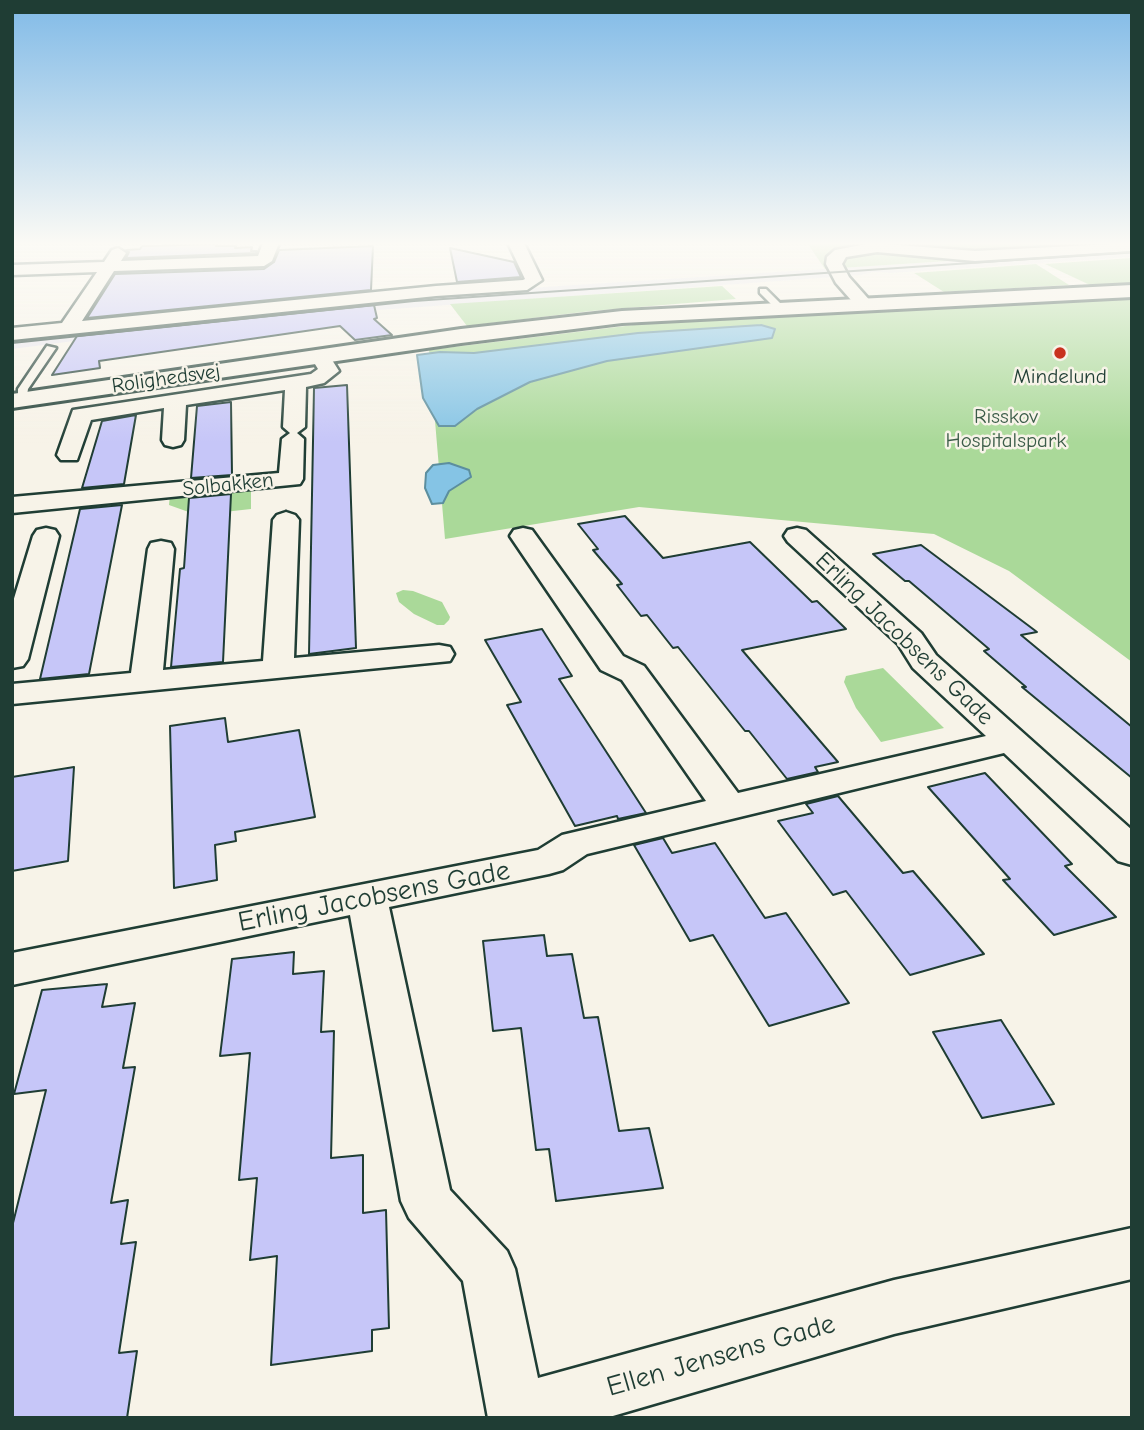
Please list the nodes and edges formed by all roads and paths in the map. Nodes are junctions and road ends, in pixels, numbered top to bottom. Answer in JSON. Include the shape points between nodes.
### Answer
{"nodes":[{"id":1,"x":80,"y":310,"type":"edge"},
{"id":2,"x":244,"y":310,"type":"edge"},
{"id":3,"x":750,"y":310,"type":"edge"},
{"id":4,"x":69,"y":327,"type":"junction"},
{"id":5,"x":12,"y":334,"type":"edge"},
{"id":6,"x":51,"y":348,"type":"dead end"},
{"id":7,"x":320,"y":356,"type":"junction"},
{"id":8,"x":296,"y":382,"type":"junction"},
{"id":9,"x":17,"y":400,"type":"edge"},
{"id":10,"x":175,"y":400,"type":"junction"},
{"id":11,"x":172,"y":446,"type":"joint"},
{"id":12,"x":167,"y":491,"type":"junction"},
{"id":13,"x":55,"y":501,"type":"junction"},
{"id":14,"x":12,"y":505,"type":"edge"},
{"id":15,"x":286,"y":520,"type":"dead end"},
{"id":16,"x":523,"y":536,"type":"dead end"},
{"id":17,"x":797,"y":536,"type":"dead end"},
{"id":18,"x":161,"y":549,"type":"dead end"},
{"id":19,"x":439,"y":654,"type":"dead end"},
{"id":20,"x":12,"y":659,"type":"edge"},
{"id":21,"x":278,"y":669,"type":"junction"},
{"id":22,"x":146,"y":681,"type":"junction"},
{"id":23,"x":12,"y":694,"type":"edge"},
{"id":24,"x":1011,"y":741,"type":"junction"},
{"id":25,"x":730,"y":808,"type":"junction"},
{"id":26,"x":1132,"y":852,"type":"edge"},
{"id":27,"x":366,"y":899,"type":"junction"},
{"id":28,"x":12,"y":969,"type":"edge"},
{"id":29,"x":1132,"y":1253,"type":"edge"},
{"id":30,"x":509,"y":1416,"type":"edge"}],
"edges":[{"from":1,"to":4,"type":"street"},
{"from":2,"to":4,"type":"street"},
{"from":3,"to":7,"type":"street","name":"Rolighedsvej","via":[[622,317]]},
{"from":4,"to":5,"type":"street"},
{"from":6,"to":9,"type":"lane"},
{"from":7,"to":8,"type":"street","name":"Rolighedsvej","via":[[327,374]]},
{"from":7,"to":9,"type":"street","name":"Rolighedsvej"},
{"from":8,"to":10,"type":"street","name":"Rolighedsvej"},
{"from":8,"to":12,"type":"street","name":"Solbakken","via":[[290,479]]},
{"from":10,"to":11,"type":"street","name":"Rolighedsvej"},
{"from":10,"to":13,"type":"street","name":"Rolighedsvej","via":[[81,415]]},
{"from":11,"to":12,"type":"street","name":"Solbakken"},
{"from":12,"to":13,"type":"street","name":"Solbakken"},
{"from":13,"to":14,"type":"street","name":"Solbakken"},
{"from":13,"to":20,"type":"street"},
{"from":15,"to":21,"type":"street","name":"Solbakken"},
{"from":16,"to":25,"type":"street","via":[[612,663],[633,673]]},
{"from":17,"to":24,"type":"street","name":"Erling Jacobsens Gade","via":[[910,639],[925,661]]},
{"from":18,"to":22,"type":"street"},
{"from":19,"to":21,"type":"street"},
{"from":21,"to":22,"type":"street"},
{"from":22,"to":23,"type":"street"},
{"from":24,"to":25,"type":"street","name":"Erling Jacobsens Gade"},
{"from":24,"to":26,"type":"street","name":"Erling Jacobsens Gade"},
{"from":25,"to":27,"type":"street","name":"Erling Jacobsens Gade","via":[[575,844],[549,861]]},
{"from":27,"to":28,"type":"street","name":"Erling Jacobsens Gade"},
{"from":27,"to":30,"type":"street","name":"Ellen Jensens Gade","via":[[427,1201],[488,1269]]},
{"from":29,"to":30,"type":"street","name":"Ellen Jensens Gade","via":[[894,1307]]}]}
